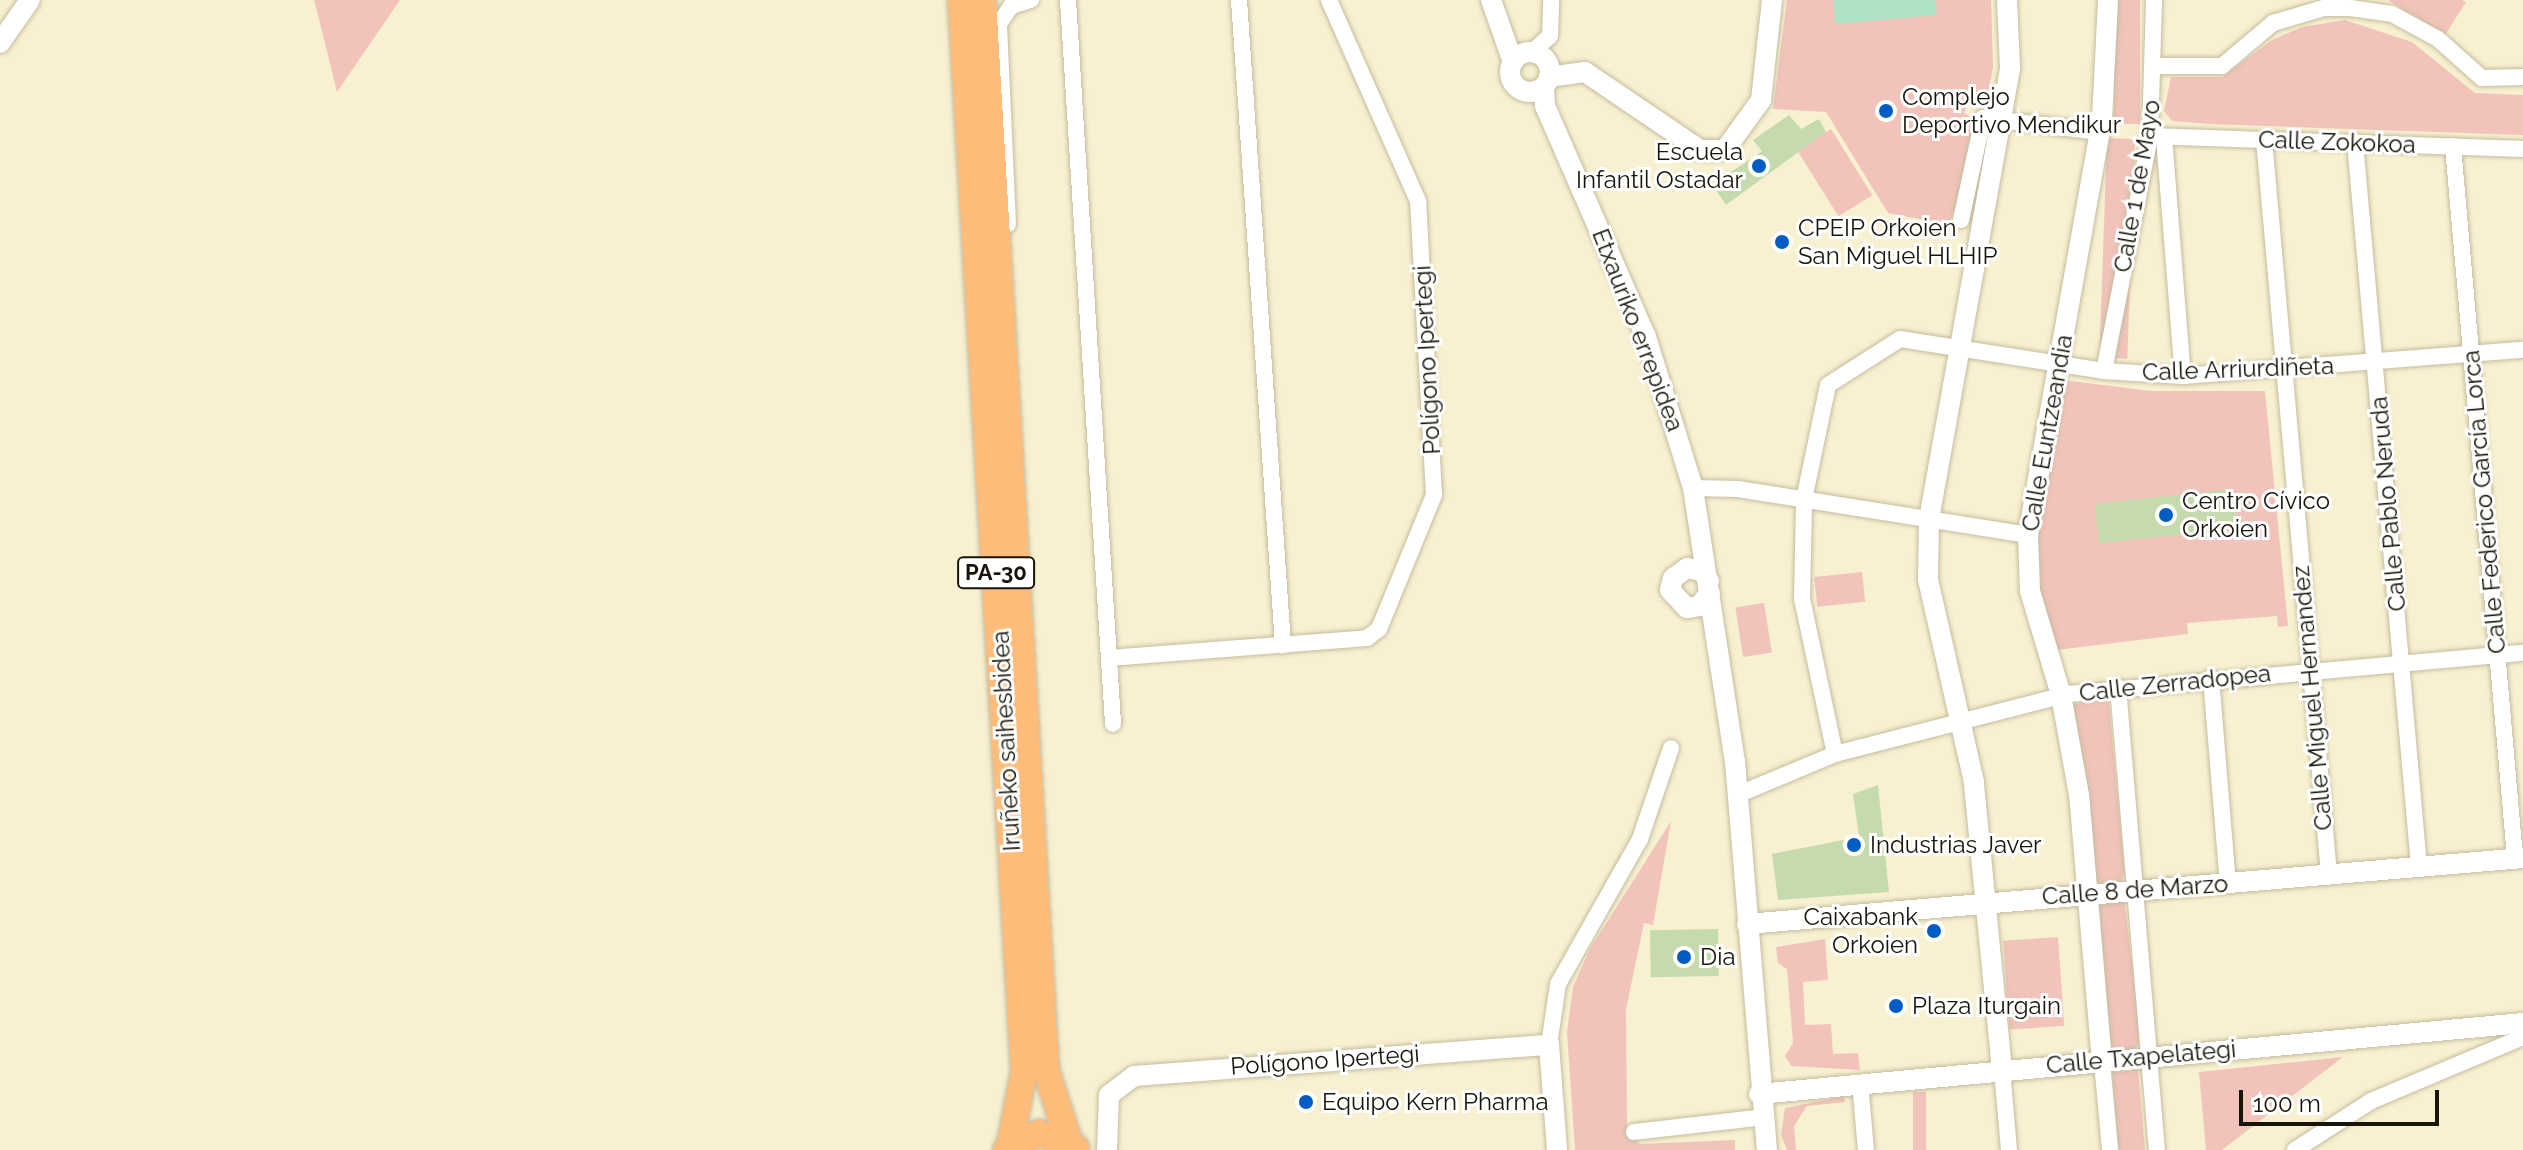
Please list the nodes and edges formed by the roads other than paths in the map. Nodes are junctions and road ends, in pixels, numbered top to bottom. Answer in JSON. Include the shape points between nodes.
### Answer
{"nodes":[{"id":1,"x":30,"y":0,"type":"edge"},
{"id":2,"x":961,"y":0,"type":"edge"},
{"id":3,"x":983,"y":0,"type":"edge"},
{"id":4,"x":1031,"y":0,"type":"edge"},
{"id":5,"x":1068,"y":0,"type":"edge"},
{"id":6,"x":1239,"y":0,"type":"edge"},
{"id":7,"x":1329,"y":0,"type":"edge"},
{"id":8,"x":1491,"y":0,"type":"edge"},
{"id":9,"x":1500,"y":0,"type":"edge"},
{"id":10,"x":1551,"y":0,"type":"edge"},
{"id":11,"x":1772,"y":0,"type":"edge"},
{"id":12,"x":2007,"y":0,"type":"edge"},
{"id":13,"x":2108,"y":0,"type":"edge"},
{"id":14,"x":2155,"y":1,"type":"edge"},
{"id":15,"x":0,"y":43,"type":"edge"},
{"id":16,"x":1524,"y":55,"type":"junction"},
{"id":17,"x":2157,"y":66,"type":"junction"},
{"id":18,"x":2523,"y":77,"type":"edge"},
{"id":19,"x":1540,"y":85,"type":"junction"},
{"id":20,"x":2001,"y":116,"type":"junction"},
{"id":21,"x":2100,"y":132,"type":"junction"},
{"id":22,"x":2157,"y":136,"type":"junction"},
{"id":23,"x":2264,"y":139,"type":"junction"},
{"id":24,"x":2355,"y":142,"type":"junction"},
{"id":25,"x":2453,"y":146,"type":"junction"},
{"id":26,"x":2523,"y":149,"type":"edge"},
{"id":27,"x":1961,"y":220,"type":"dead end"},
{"id":28,"x":1960,"y":347,"type":"junction"},
{"id":29,"x":2523,"y":350,"type":"edge"},
{"id":30,"x":2471,"y":354,"type":"junction"},
{"id":31,"x":2059,"y":362,"type":"junction"},
{"id":32,"x":2376,"y":362,"type":"junction"},
{"id":33,"x":2282,"y":370,"type":"junction"},
{"id":34,"x":2104,"y":371,"type":"junction"},
{"id":35,"x":2183,"y":376,"type":"junction"},
{"id":36,"x":1007,"y":413,"type":"junction"},
{"id":37,"x":1693,"y":488,"type":"junction"},
{"id":38,"x":1804,"y":500,"type":"junction"},
{"id":39,"x":1929,"y":519,"type":"junction"},
{"id":40,"x":2028,"y":535,"type":"junction"},
{"id":41,"x":1691,"y":567,"type":"junction"},
{"id":42,"x":1710,"y":587,"type":"junction"},
{"id":43,"x":1693,"y":608,"type":"junction"},
{"id":44,"x":1717,"y":634,"type":"junction"},
{"id":45,"x":1283,"y":646,"type":"junction"},
{"id":46,"x":2523,"y":653,"type":"edge"},
{"id":47,"x":2498,"y":655,"type":"junction"},
{"id":48,"x":1109,"y":658,"type":"junction"},
{"id":49,"x":2401,"y":663,"type":"junction"},
{"id":50,"x":2309,"y":671,"type":"junction"},
{"id":51,"x":2211,"y":678,"type":"junction"},
{"id":52,"x":2118,"y":687,"type":"junction"},
{"id":53,"x":2061,"y":695,"type":"junction"},
{"id":54,"x":1113,"y":724,"type":"dead end"},
{"id":55,"x":1963,"y":724,"type":"junction"},
{"id":56,"x":1671,"y":748,"type":"dead end"},
{"id":57,"x":1835,"y":754,"type":"junction"},
{"id":58,"x":1737,"y":795,"type":"junction"},
{"id":59,"x":2519,"y":858,"type":"edge"},
{"id":60,"x":2419,"y":866,"type":"junction"},
{"id":61,"x":2329,"y":874,"type":"junction"},
{"id":62,"x":2228,"y":883,"type":"junction"},
{"id":63,"x":2133,"y":891,"type":"junction"},
{"id":64,"x":2089,"y":893,"type":"junction"},
{"id":65,"x":1988,"y":901,"type":"junction"},
{"id":66,"x":1747,"y":924,"type":"junction"},
{"id":67,"x":2523,"y":1023,"type":"edge"},
{"id":68,"x":2523,"y":1037,"type":"edge"},
{"id":69,"x":1549,"y":1045,"type":"junction"},
{"id":70,"x":2148,"y":1056,"type":"junction"},
{"id":71,"x":2102,"y":1062,"type":"junction"},
{"id":72,"x":2002,"y":1070,"type":"junction"},
{"id":73,"x":1860,"y":1083,"type":"junction"},
{"id":74,"x":1759,"y":1094,"type":"junction"},
{"id":75,"x":1109,"y":1095,"type":"junction"},
{"id":76,"x":1757,"y":1118,"type":"junction"},
{"id":77,"x":1634,"y":1132,"type":"dead end"},
{"id":78,"x":1079,"y":1147,"type":"edge"},
{"id":79,"x":1008,"y":1148,"type":"edge"},
{"id":80,"x":1107,"y":1150,"type":"edge"},
{"id":81,"x":1557,"y":1150,"type":"edge"},
{"id":82,"x":1756,"y":1150,"type":"edge"},
{"id":83,"x":1767,"y":1150,"type":"edge"},
{"id":84,"x":1866,"y":1150,"type":"edge"},
{"id":85,"x":2009,"y":1150,"type":"edge"},
{"id":86,"x":2110,"y":1150,"type":"edge"},
{"id":87,"x":2157,"y":1150,"type":"edge"},
{"id":88,"x":2295,"y":1150,"type":"edge"}],
"edges":[{"from":1,"to":15,"type":"street"},
{"from":2,"to":79,"type":"highway","name":"Iruñeko saihesbidea","number":"PA-30","via":[[1024,1071]]},
{"from":3,"to":36,"type":"highway","name":"Iruñeko saihesbidea","number":"PA-30"},
{"from":4,"to":36,"type":"street","via":[[1011,6],[999,24],[1008,182]]},
{"from":5,"to":48,"type":"street"},
{"from":6,"to":45,"type":"street"},
{"from":7,"to":45,"type":"street","name":"Polígono Ipertegi","via":[[1418,201],[1434,495],[1379,629],[1367,638]]},
{"from":8,"to":16,"type":"street"},
{"from":9,"to":16,"type":"street"},
{"from":10,"to":16,"type":"street","via":[[1550,36]]},
{"from":11,"to":19,"type":"street","via":[[1761,100],[1725,150],[1700,150],[1585,72]]},
{"from":12,"to":20,"type":"street","via":[[2010,67]]},
{"from":13,"to":21,"type":"street","name":"Calle Euntzeandia","via":[[2109,65]]},
{"from":14,"to":17,"type":"street","name":"Calle 1 de Mayo"},
{"from":16,"to":19,"type":"street","via":[[1546,61]]},
{"from":16,"to":19,"type":"street","via":[[1512,80]]},
{"from":17,"to":18,"type":"street","via":[[2222,66],[2273,23],[2324,8],[2350,8],[2392,14],[2438,39],[2482,78]]},
{"from":17,"to":22,"type":"street","name":"Calle 1 de Mayo"},
{"from":19,"to":37,"type":"street","name":"Etxauriko errepidea","via":[[1646,337]]},
{"from":19,"to":41,"type":"street","name":"Etxauriko errepidea","via":[[1644,361],[1696,544]]},
{"from":20,"to":21,"type":"street"},
{"from":20,"to":27,"type":"street","via":[[1987,115],[1980,124]]},
{"from":20,"to":28,"type":"street"},
{"from":21,"to":31,"type":"street","name":"Calle Euntzeandia"},
{"from":22,"to":23,"type":"street","name":"Calle Zokokoa"},
{"from":22,"to":34,"type":"street","name":"Calle 1 de Mayo"},
{"from":22,"to":35,"type":"street"},
{"from":23,"to":24,"type":"street","name":"Calle Zokokoa"},
{"from":23,"to":33,"type":"street","name":"Calle Miguel Hernandez"},
{"from":24,"to":25,"type":"street","name":"Calle Zokokoa"},
{"from":24,"to":32,"type":"street","name":"Calle Pablo Neruda"},
{"from":25,"to":26,"type":"street","name":"Calle Zokokoa"},
{"from":25,"to":30,"type":"street","name":"Calle Federico García Lorca"},
{"from":28,"to":31,"type":"street","name":"Calle Arriurdiñeta"},
{"from":28,"to":38,"type":"street","name":"Calle Arriurdiñeta","via":[[1900,339],[1828,385]]},
{"from":28,"to":39,"type":"street"},
{"from":29,"to":30,"type":"street","name":"Calle Arriurdiñeta"},
{"from":30,"to":32,"type":"street","name":"Calle Arriurdiñeta"},
{"from":30,"to":47,"type":"street","name":"Calle Federico García Lorca"},
{"from":31,"to":34,"type":"street","name":"Calle Arriurdiñeta"},
{"from":31,"to":40,"type":"street","name":"Calle Euntzeandia"},
{"from":32,"to":33,"type":"street","name":"Calle Arriurdiñeta"},
{"from":32,"to":49,"type":"street","name":"Calle Pablo Neruda"},
{"from":33,"to":35,"type":"street","name":"Calle Arriurdiñeta"},
{"from":33,"to":50,"type":"street","name":"Calle Miguel Hernandez"},
{"from":34,"to":35,"type":"street","name":"Calle Arriurdiñeta"},
{"from":36,"to":78,"type":"highway","name":"Iruñeko saihesbidea","number":"PA-30","via":[[1046,1070]]},
{"from":37,"to":38,"type":"street"},
{"from":37,"to":42,"type":"street","name":"Etxauriko errepidea"},
{"from":38,"to":39,"type":"street"},
{"from":38,"to":57,"type":"street","name":"Calle Arriurdiñeta","via":[[1802,599]]},
{"from":39,"to":40,"type":"street"},
{"from":39,"to":55,"type":"street","via":[[1931,612]]},
{"from":40,"to":53,"type":"street","name":"Calle Euntzeandia","via":[[2030,591]]},
{"from":41,"to":42,"type":"street"},
{"from":41,"to":43,"type":"street","via":[[1677,572],[1670,590],[1681,606]]},
{"from":42,"to":43,"type":"street"},
{"from":42,"to":44,"type":"street","name":"Etxauriko errepidea"},
{"from":43,"to":44,"type":"street"},
{"from":44,"to":58,"type":"street","name":"Etxauriko errepidea"},
{"from":45,"to":48,"type":"street","name":"Polígono Ipertegi"},
{"from":46,"to":47,"type":"street","name":"Calle Zerradopea"},
{"from":47,"to":49,"type":"street","name":"Calle Zerradopea"},
{"from":47,"to":59,"type":"street","name":"Calle Federico García Lorca"},
{"from":48,"to":54,"type":"street"},
{"from":49,"to":50,"type":"street","name":"Calle Zerradopea"},
{"from":49,"to":60,"type":"street","name":"Calle Pablo Neruda"},
{"from":50,"to":51,"type":"street","name":"Calle Zerradopea"},
{"from":50,"to":61,"type":"street","name":"Calle Miguel Hernandez"},
{"from":51,"to":52,"type":"street","name":"Calle Zerradopea"},
{"from":51,"to":62,"type":"street"},
{"from":52,"to":53,"type":"street","name":"Calle Zerradopea"},
{"from":52,"to":63,"type":"street"},
{"from":53,"to":55,"type":"street","name":"Calle Zerradopea"},
{"from":53,"to":64,"type":"street","name":"Calle Euntzeandia"},
{"from":55,"to":57,"type":"street","name":"Calle Zerradopea"},
{"from":55,"to":65,"type":"street"},
{"from":56,"to":69,"type":"street","via":[[1640,839],[1558,984]]},
{"from":57,"to":58,"type":"street","via":[[1749,795]]},
{"from":58,"to":66,"type":"street","name":"Etxauriko errepidea"},
{"from":59,"to":60,"type":"street","name":"Calle 8 de Marzo"},
{"from":60,"to":61,"type":"street","name":"Calle 8 de Marzo"},
{"from":61,"to":62,"type":"street","name":"Calle 8 de Marzo"},
{"from":62,"to":63,"type":"street","name":"Calle 8 de Marzo"},
{"from":63,"to":64,"type":"street","name":"Calle 8 de Marzo"},
{"from":63,"to":70,"type":"street"},
{"from":64,"to":65,"type":"street","name":"Calle 8 de Marzo"},
{"from":64,"to":71,"type":"street","name":"Calle Euntzeandia"},
{"from":65,"to":66,"type":"street","name":"Calle 8 de Marzo"},
{"from":65,"to":72,"type":"street"},
{"from":66,"to":74,"type":"street","name":"Etxauriko errepidea"},
{"from":67,"to":70,"type":"street","name":"Calle Txapelategi"},
{"from":68,"to":88,"type":"street","via":[[2371,1101]]},
{"from":69,"to":75,"type":"street","name":"Polígono Ipertegi","via":[[1157,1072],[1134,1076]]},
{"from":69,"to":81,"type":"street"},
{"from":70,"to":71,"type":"street","name":"Calle Txapelategi"},
{"from":70,"to":87,"type":"street"},
{"from":71,"to":72,"type":"street","name":"Calle Txapelategi"},
{"from":71,"to":86,"type":"street","name":"Calle Euntzeandia"},
{"from":72,"to":73,"type":"street","name":"Calle Txapelategi"},
{"from":72,"to":85,"type":"street"},
{"from":73,"to":74,"type":"street","name":"Calle Txapelategi"},
{"from":73,"to":84,"type":"street"},
{"from":74,"to":76,"type":"street","name":"Etxauriko errepidea"},
{"from":74,"to":83,"type":"street","name":"Etxauriko errepidea"},
{"from":75,"to":78,"type":"street"},
{"from":75,"to":80,"type":"street"},
{"from":76,"to":77,"type":"street"},
{"from":76,"to":82,"type":"street","name":"Etxauriko errepidea"},
{"from":78,"to":79,"type":"highway","number":"PA-30","via":[[1039,1133]]}]}
